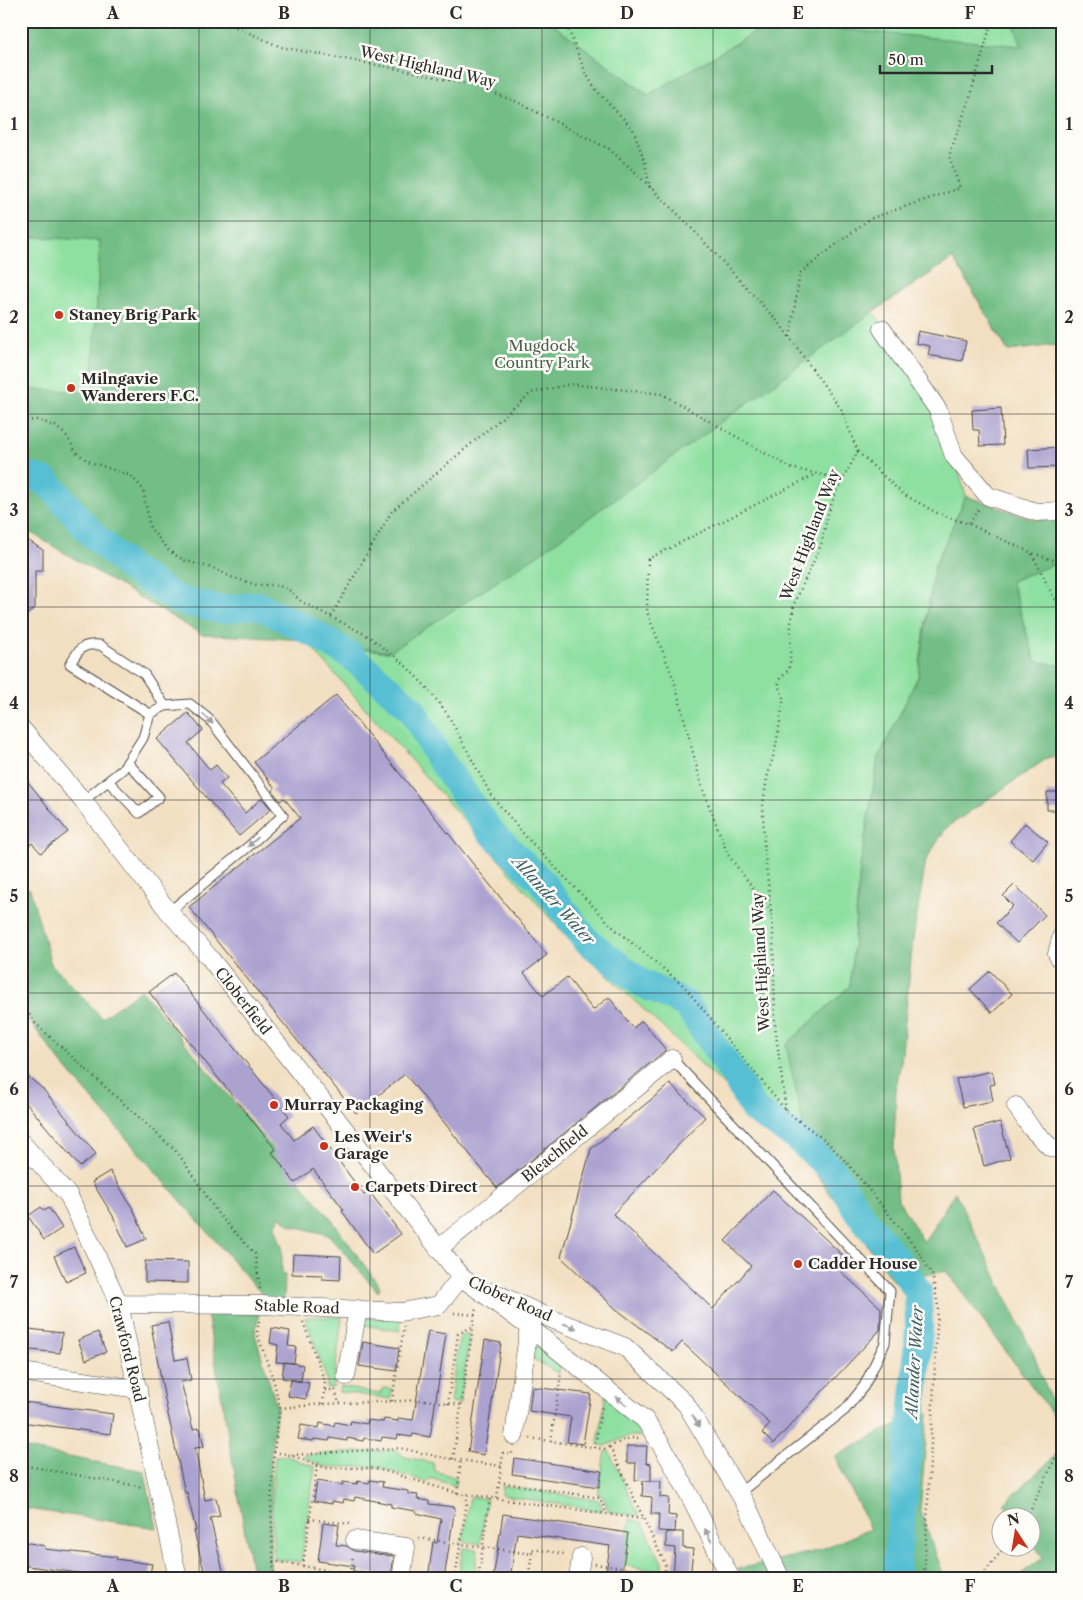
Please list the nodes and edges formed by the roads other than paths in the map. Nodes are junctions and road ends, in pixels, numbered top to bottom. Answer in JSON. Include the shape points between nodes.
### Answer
{"nodes":[{"id":1,"x":882,"y":329,"type":"dead end"},
{"id":2,"x":1062,"y":511,"type":"edge"},
{"id":3,"x":165,"y":706,"type":"junction"},
{"id":4,"x":150,"y":714,"type":"junction"},
{"id":5,"x":21,"y":728,"type":"edge"},
{"id":6,"x":127,"y":762,"type":"junction"},
{"id":7,"x":108,"y":781,"type":"junction"},
{"id":8,"x":83,"y":801,"type":"junction"},
{"id":9,"x":169,"y":912,"type":"junction"},
{"id":10,"x":1062,"y":935,"type":"edge"},
{"id":11,"x":1062,"y":962,"type":"edge"},
{"id":12,"x":672,"y":1059,"type":"joint"},
{"id":13,"x":1016,"y":1106,"type":"dead end"},
{"id":14,"x":21,"y":1142,"type":"edge"},
{"id":15,"x":1062,"y":1150,"type":"edge"},
{"id":16,"x":438,"y":1250,"type":"junction"},
{"id":17,"x":461,"y":1277,"type":"junction"},
{"id":18,"x":120,"y":1304,"type":"junction"},
{"id":19,"x":358,"y":1310,"type":"junction"},
{"id":20,"x":533,"y":1320,"type":"junction"},
{"id":21,"x":21,"y":1372,"type":"edge"},
{"id":22,"x":346,"y":1376,"type":"dead end"},
{"id":23,"x":138,"y":1389,"type":"junction"},
{"id":24,"x":514,"y":1436,"type":"road end"},
{"id":25,"x":739,"y":1493,"type":"junction"},
{"id":26,"x":357,"y":1532,"type":"road end"},
{"id":27,"x":581,"y":1557,"type":"road end"},
{"id":28,"x":730,"y":1578,"type":"edge"},
{"id":29,"x":178,"y":1579,"type":"edge"},
{"id":30,"x":401,"y":1579,"type":"edge"},
{"id":31,"x":578,"y":1579,"type":"edge"},
{"id":32,"x":781,"y":1579,"type":"edge"}],
"edges":[{"from":1,"to":2,"type":"street","via":[[938,410],[954,456],[988,496],[1036,512]]},
{"from":3,"to":4,"type":"lane"},
{"from":3,"to":4,"type":"lane","via":[[144,674],[100,646],[92,644],[80,648],[70,664]]},
{"from":3,"to":9,"type":"lane","one_way":true,"via":[[190,704],[210,720],[283,815]]},
{"from":4,"to":6,"type":"lane","via":[[143,738]]},
{"from":5,"to":8,"type":"street","name":"Cloberfield"},
{"from":6,"to":7,"type":"lane"},
{"from":6,"to":7,"type":"lane","via":[[159,797],[139,813]]},
{"from":7,"to":8,"type":"lane"},
{"from":8,"to":9,"type":"street","name":"Cloberfield"},
{"from":9,"to":16,"type":"street","name":"Cloberfield","via":[[215,965]]},
{"from":10,"to":11,"type":"street","via":[[1057,954]]},
{"from":12,"to":16,"type":"street","name":"Bleachfield"},
{"from":12,"to":25,"type":"lane","via":[[890,1291],[885,1343],[864,1386],[846,1410]]},
{"from":13,"to":15,"type":"street","via":[[1050,1147]]},
{"from":14,"to":18,"type":"street","name":"Crawford Road","via":[[69,1196]]},
{"from":16,"to":17,"type":"street","name":"Cloberfield"},
{"from":17,"to":19,"type":"street","name":"Stable Road","via":[[439,1305],[406,1311]]},
{"from":17,"to":20,"type":"street","name":"Clober Road"},
{"from":17,"to":20,"type":"street","name":"Clober Road"},
{"from":18,"to":19,"type":"street","name":"Stable Road","via":[[262,1305]]},
{"from":18,"to":23,"type":"street","name":"Crawford Road"},
{"from":19,"to":22,"type":"street"},
{"from":20,"to":24,"type":"street"},
{"from":20,"to":25,"type":"street","name":"Clober Road","one_way":true,"via":[[625,1347],[686,1404]]},
{"from":28,"to":20,"type":"street","name":"Clober Road","one_way":true,"via":[[645,1420],[563,1355]]},
{"from":21,"to":23,"type":"street"},
{"from":23,"to":29,"type":"street","name":"Crawford Road"},
{"from":25,"to":32,"type":"street","name":"Clober Road"},
{"from":26,"to":30,"type":"street","via":[[406,1547]]},
{"from":27,"to":31,"type":"street"}]}
